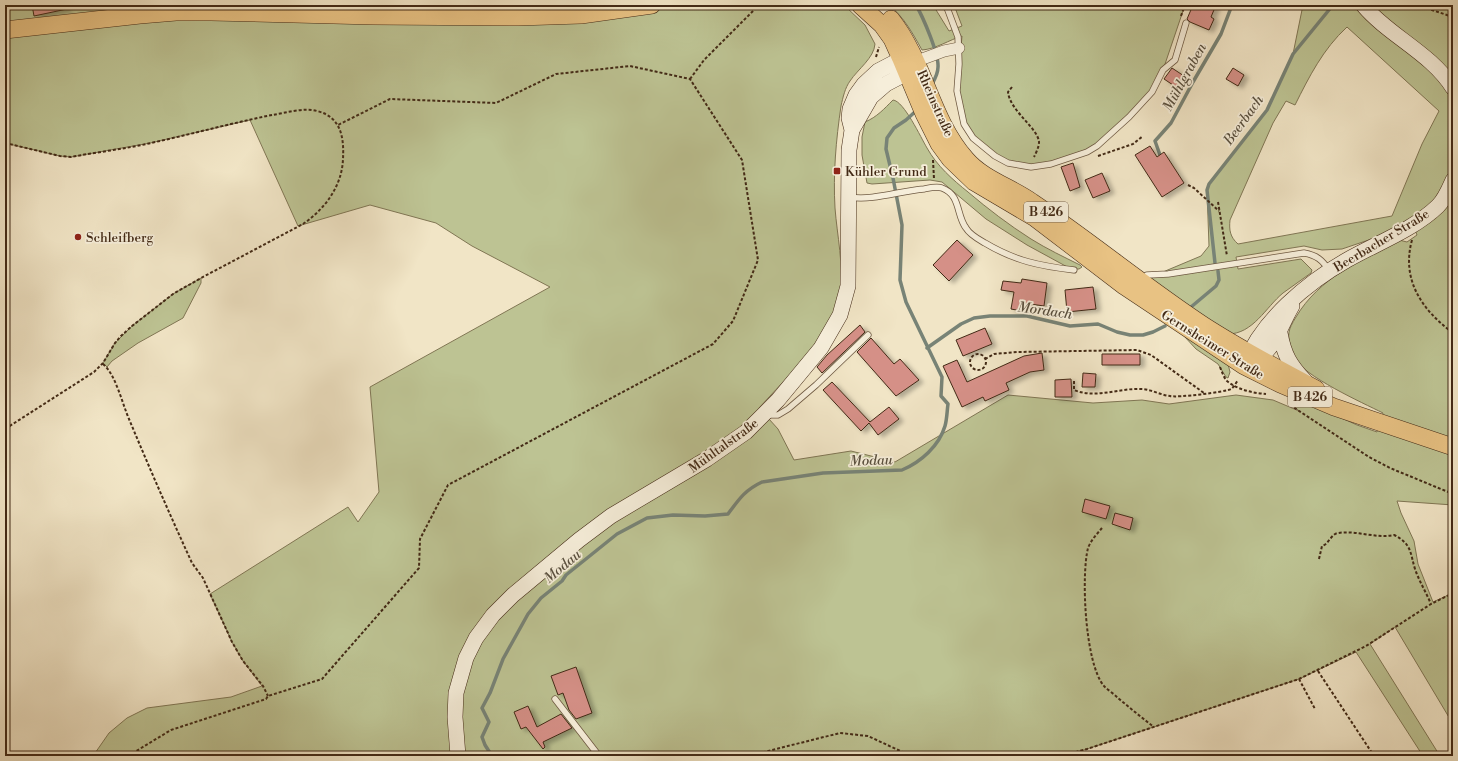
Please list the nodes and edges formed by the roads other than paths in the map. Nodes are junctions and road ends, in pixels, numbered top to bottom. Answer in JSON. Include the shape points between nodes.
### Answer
{"nodes":[{"id":1,"x":652,"y":5,"type":"edge"},
{"id":2,"x":860,"y":5,"type":"edge"},
{"id":3,"x":877,"y":5,"type":"edge"},
{"id":4,"x":946,"y":5,"type":"edge"},
{"id":5,"x":1363,"y":5,"type":"edge"},
{"id":6,"x":1186,"y":23,"type":"dead end"},
{"id":7,"x":5,"y":30,"type":"edge"},
{"id":8,"x":959,"y":48,"type":"junction"},
{"id":9,"x":915,"y":66,"type":"junction"},
{"id":10,"x":1453,"y":88,"type":"edge"},
{"id":11,"x":1453,"y":180,"type":"edge"},
{"id":12,"x":854,"y":198,"type":"junction"},
{"id":13,"x":1074,"y":270,"type":"dead end"},
{"id":14,"x":1329,"y":271,"type":"junction"},
{"id":15,"x":1143,"y":285,"type":"junction"},
{"id":16,"x":1300,"y":293,"type":"junction"},
{"id":17,"x":1280,"y":333,"type":"junction"},
{"id":18,"x":868,"y":335,"type":"dead end"},
{"id":19,"x":1251,"y":360,"type":"junction"},
{"id":20,"x":1309,"y":385,"type":"junction"},
{"id":21,"x":764,"y":415,"type":"junction"},
{"id":22,"x":1379,"y":422,"type":"junction"},
{"id":23,"x":1453,"y":447,"type":"edge"},
{"id":24,"x":555,"y":699,"type":"dead end"},
{"id":25,"x":458,"y":756,"type":"edge"},
{"id":26,"x":599,"y":756,"type":"edge"}],
"edges":[{"from":1,"to":7,"type":"main road","via":[[581,15],[526,17],[176,12]]},
{"from":2,"to":9,"type":"main road","number":"B 426","via":[[872,15]]},
{"from":3,"to":9,"type":"main road","number":"B 426","via":[[899,30]]},
{"from":4,"to":8,"type":"lane","name":"Rheinstraße","via":[[958,37]]},
{"from":5,"to":10,"type":"street","via":[[1439,71]]},
{"from":6,"to":8,"type":"lane","name":"Rheinstraße","via":[[1174,60],[1163,70],[1152,92],[1129,117],[1091,152],[1051,164],[1030,167],[1001,160],[973,138],[964,124],[957,91]]},
{"from":8,"to":9,"type":"street","name":"Rheinstraße","via":[[944,50]]},
{"from":9,"to":12,"type":"street","name":"Mühltalstraße","via":[[878,71],[860,90],[850,109],[852,130],[849,150]]},
{"from":9,"to":15,"type":"main road","name":"Rheinstraße","number":"B 426","via":[[950,138],[967,161],[976,169],[1031,201]]},
{"from":9,"to":15,"type":"main road","name":"Rheinstraße","number":"B 426","via":[[914,91],[924,114],[942,150],[969,178],[1035,218],[1082,254]]},
{"from":11,"to":14,"type":"street","name":"Beerbacher Straße","via":[[1439,206],[1413,225]]},
{"from":12,"to":13,"type":"lane","via":[[914,190],[946,190],[954,196],[966,229],[978,239],[1030,264]]},
{"from":12,"to":21,"type":"street","name":"Mühltalstraße","via":[[848,286],[840,315],[820,348]]},
{"from":14,"to":15,"type":"lane","via":[[1320,258],[1304,253],[1168,274]]},
{"from":14,"to":16,"type":"street","name":"Beerbacher Straße"},
{"from":15,"to":19,"type":"main road","name":"Gernsheimer Straße","number":"B 426"},
{"from":16,"to":17,"type":"street","name":"Beerbacher Straße"},
{"from":16,"to":19,"type":"street","name":"Beerbacher Straße","via":[[1265,327],[1257,338]]},
{"from":17,"to":19,"type":"street","name":"Beerbacher Straße","via":[[1268,350]]},
{"from":17,"to":20,"type":"street","via":[[1287,360]]},
{"from":18,"to":21,"type":"lane","via":[[816,386],[788,409],[778,415]]},
{"from":19,"to":20,"type":"main road","name":"Gernsheimer Straße","number":"B 426"},
{"from":19,"to":22,"type":"main road","name":"Gernsheimer Straße","number":"B 426","via":[[1280,384],[1360,417]]},
{"from":20,"to":22,"type":"main road","name":"Gernsheimer Straße","number":"B 426"},
{"from":21,"to":25,"type":"street","name":"Mühltalstraße","via":[[746,432],[707,459],[611,516],[513,594],[493,615],[476,638],[466,658],[456,693]]},
{"from":22,"to":23,"type":"main road","name":"Gernsheimer Straße","number":"B 426"},
{"from":24,"to":26,"type":"lane"}]}
